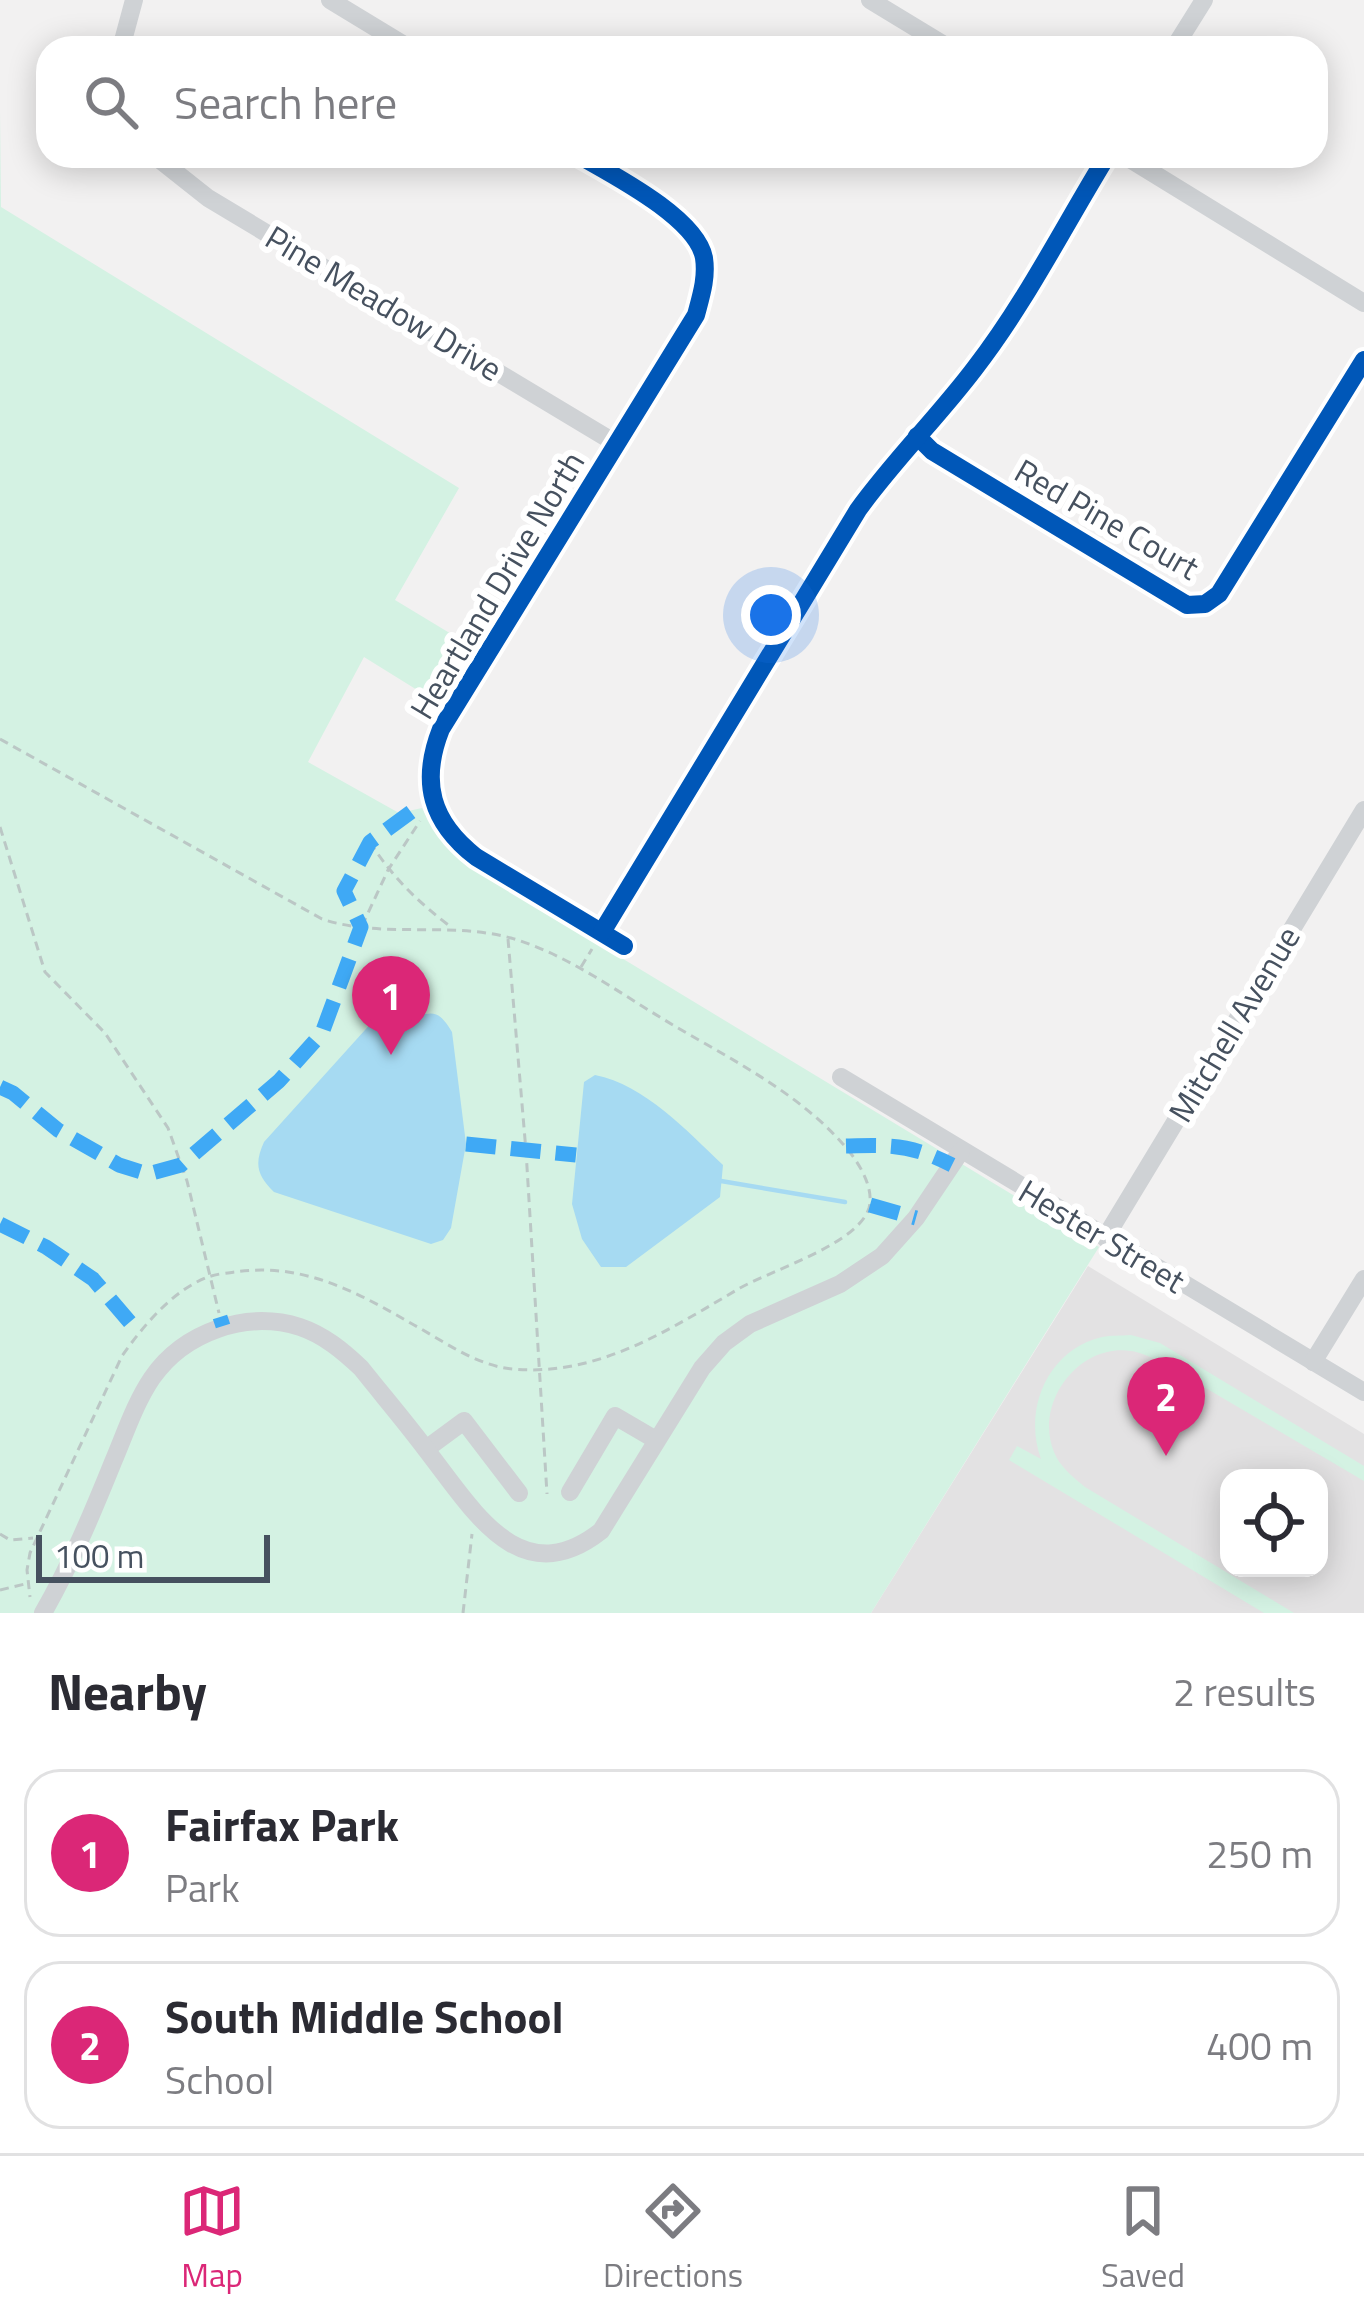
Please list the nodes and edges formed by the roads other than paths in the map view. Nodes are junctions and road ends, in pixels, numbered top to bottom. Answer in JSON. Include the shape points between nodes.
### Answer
{"nodes":[{"id":1,"x":134,"y":0,"type":"edge"},
{"id":2,"x":330,"y":0,"type":"edge"},
{"id":3,"x":871,"y":0,"type":"edge"},
{"id":4,"x":1204,"y":0,"type":"edge"},
{"id":5,"x":124,"y":36,"type":"edge"},
{"id":6,"x":389,"y":36,"type":"edge"},
{"id":7,"x":930,"y":36,"type":"edge"},
{"id":8,"x":1182,"y":36,"type":"edge"},
{"id":9,"x":170,"y":168,"type":"edge"},
{"id":10,"x":600,"y":168,"type":"edge"},
{"id":11,"x":1100,"y":168,"type":"edge"},
{"id":12,"x":1145,"y":168,"type":"edge"},
{"id":13,"x":1364,"y":303,"type":"edge"},
{"id":14,"x":1364,"y":360,"type":"edge"},
{"id":15,"x":916,"y":436,"type":"junction"},
{"id":16,"x":617,"y":444,"type":"junction"},
{"id":17,"x":1364,"y":810,"type":"edge"},
{"id":18,"x":602,"y":932,"type":"junction"},
{"id":19,"x":624,"y":946,"type":"dead end"},
{"id":20,"x":841,"y":1077,"type":"dead end"},
{"id":21,"x":961,"y":1151,"type":"junction"},
{"id":22,"x":1105,"y":1238,"type":"junction"},
{"id":23,"x":1364,"y":1279,"type":"edge"},
{"id":24,"x":1313,"y":1362,"type":"junction"},
{"id":25,"x":1364,"y":1393,"type":"edge"},
{"id":26,"x":656,"y":1440,"type":"junction"},
{"id":27,"x":426,"y":1449,"type":"junction"},
{"id":28,"x":570,"y":1492,"type":"dead end"},
{"id":29,"x":519,"y":1493,"type":"dead end"},
{"id":30,"x":38,"y":1608,"type":"edge"}],
"edges":[{"from":1,"to":5,"type":"street"},
{"from":2,"to":6,"type":"street"},
{"from":3,"to":7,"type":"street"},
{"from":4,"to":8,"type":"street"},
{"from":9,"to":16,"type":"street","name":"Pine Meadow Drive"},
{"from":10,"to":16,"type":"street","name":"Heartland Drive North","via":[[678,219],[704,252],[696,315]]},
{"from":11,"to":15,"type":"street","via":[[976,368]]},
{"from":12,"to":13,"type":"street"},
{"from":14,"to":15,"type":"street","name":"Red Pine Court","via":[[1220,594],[1205,604],[1187,605]]},
{"from":15,"to":18,"type":"street","via":[[858,510]]},
{"from":16,"to":18,"type":"street","name":"Heartland Drive North","via":[[441,729],[430,770],[435,807],[459,844]]},
{"from":17,"to":22,"type":"street","name":"Mitchell Avenue"},
{"from":18,"to":19,"type":"street","name":"Heartland Drive North"},
{"from":20,"to":21,"type":"street","name":"Hester Street"},
{"from":21,"to":22,"type":"street","name":"Hester Street"},
{"from":21,"to":26,"type":"street","via":[[882,1256],[724,1343]]},
{"from":22,"to":24,"type":"street","name":"Hester Street"},
{"from":23,"to":24,"type":"street"},
{"from":24,"to":25,"type":"street","name":"Hester Street"},
{"from":26,"to":27,"type":"street","via":[[601,1531],[550,1553],[500,1539]]},
{"from":26,"to":28,"type":"street","via":[[615,1416]]},
{"from":27,"to":29,"type":"street","via":[[464,1421]]},
{"from":27,"to":30,"type":"street","via":[[361,1368],[324,1338],[278,1322],[223,1326],[194,1339],[151,1379],[69,1567]]}]}
